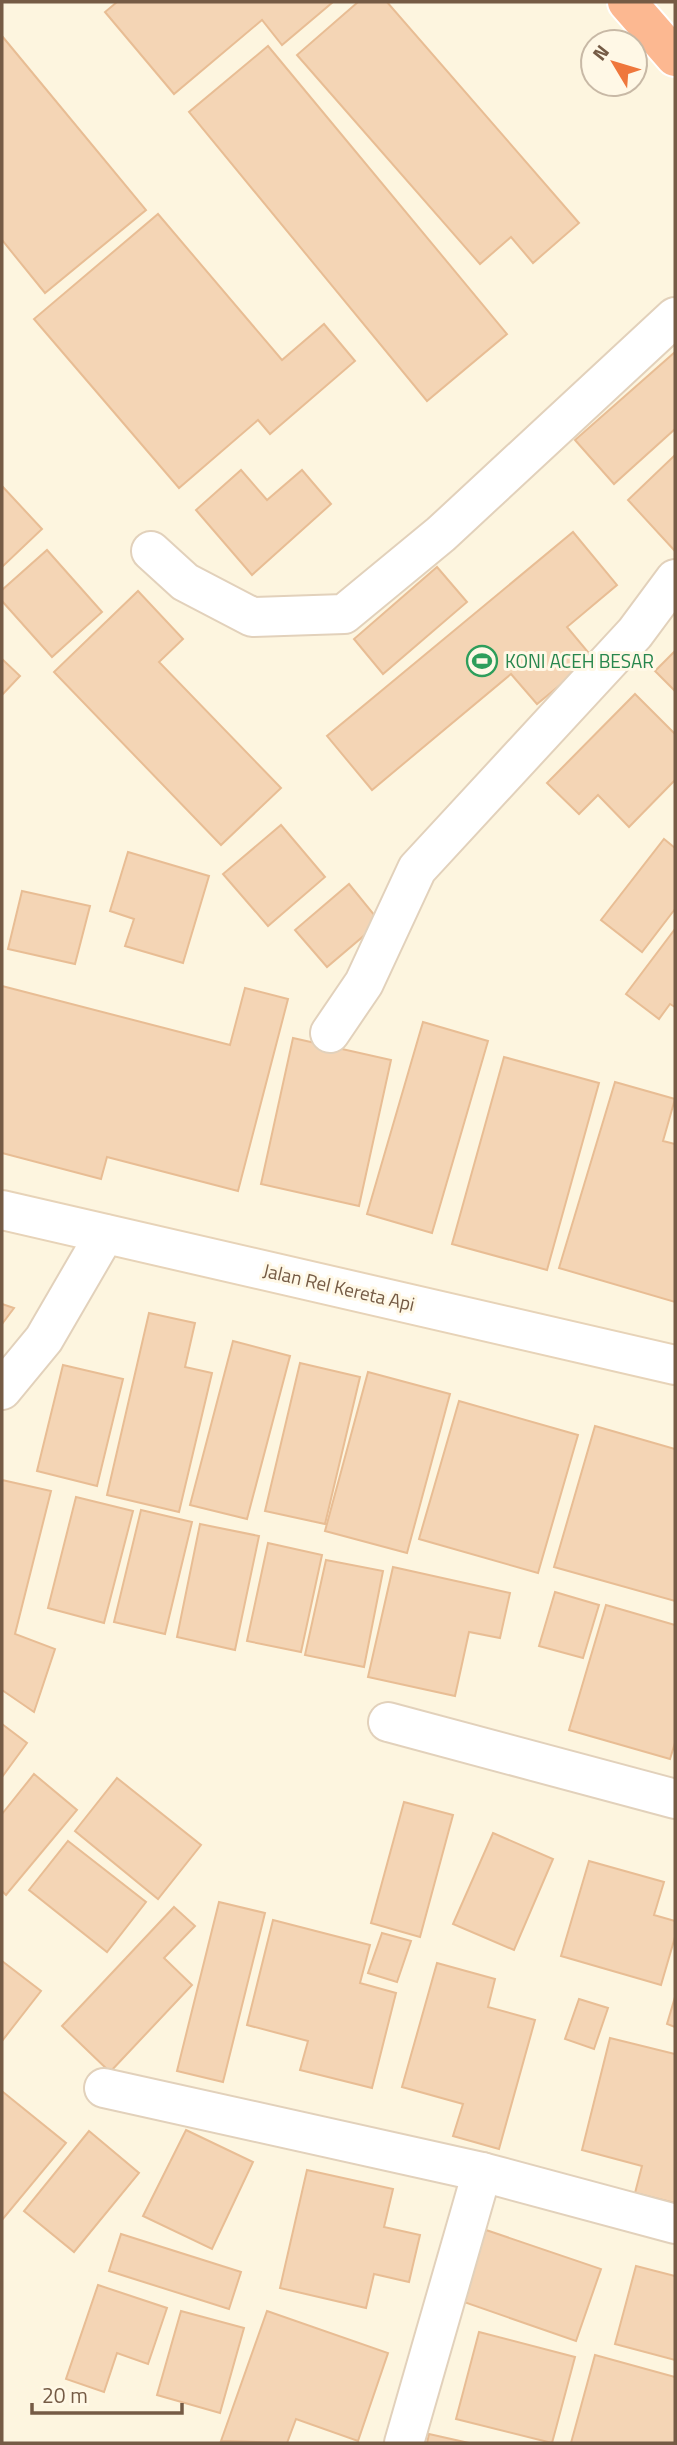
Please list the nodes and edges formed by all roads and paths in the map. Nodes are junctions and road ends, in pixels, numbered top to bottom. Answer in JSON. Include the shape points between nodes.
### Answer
{"nodes":[{"id":1,"x":628,"y":2,"type":"edge"},
{"id":2,"x":675,"y":57,"type":"edge"},
{"id":3,"x":675,"y":317,"type":"edge"},
{"id":4,"x":151,"y":551,"type":"dead end"},
{"id":5,"x":675,"y":579,"type":"edge"},
{"id":6,"x":330,"y":1033,"type":"dead end"},
{"id":7,"x":2,"y":1210,"type":"edge"},
{"id":8,"x":105,"y":1234,"type":"junction"},
{"id":9,"x":675,"y":1365,"type":"edge"},
{"id":10,"x":2,"y":1390,"type":"edge"},
{"id":11,"x":388,"y":1722,"type":"dead end"},
{"id":12,"x":675,"y":1799,"type":"edge"},
{"id":13,"x":104,"y":2088,"type":"dead end"},
{"id":14,"x":482,"y":2172,"type":"junction"},
{"id":15,"x":675,"y":2224,"type":"edge"},
{"id":16,"x":404,"y":2443,"type":"edge"}],
"edges":[{"from":1,"to":2,"type":"highway"},
{"from":3,"to":4,"type":"street","via":[[441,534],[344,614],[252,618],[185,582]]},
{"from":5,"to":6,"type":"street","via":[[635,633],[417,869],[363,983]]},
{"from":7,"to":8,"type":"street","name":"Jalan Rel Kereta Api"},
{"from":8,"to":9,"type":"street","name":"Jalan Rel Kereta Api"},
{"from":8,"to":10,"type":"street","via":[[44,1339]]},
{"from":11,"to":12,"type":"street"},
{"from":13,"to":14,"type":"street"},
{"from":14,"to":15,"type":"street"},
{"from":14,"to":16,"type":"street"}]}
